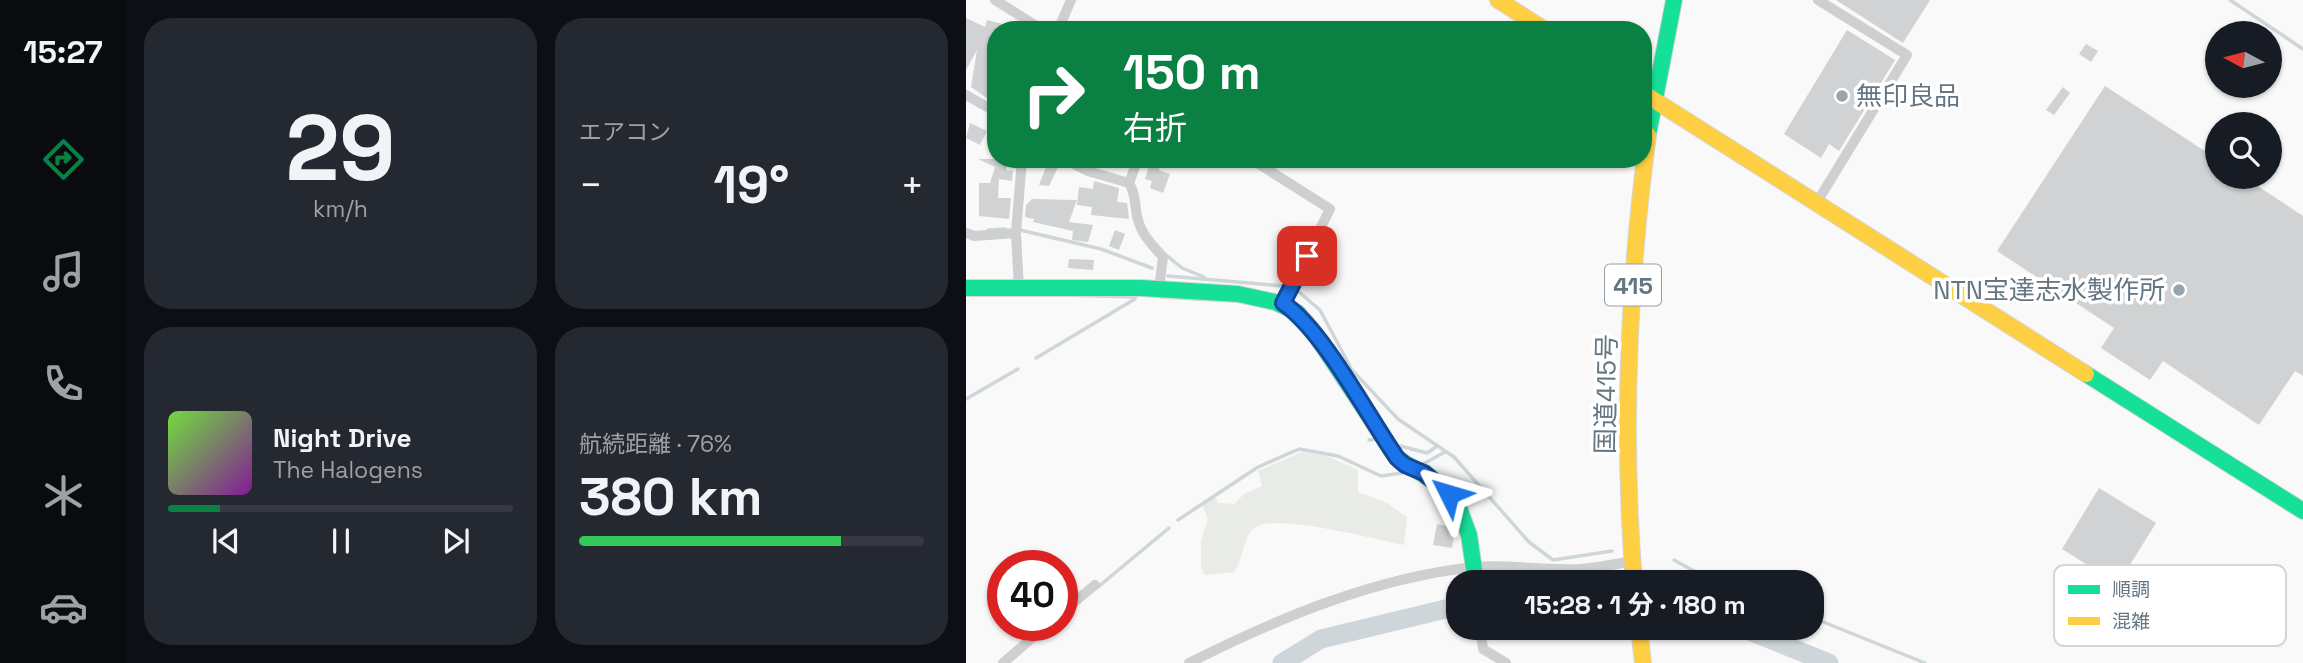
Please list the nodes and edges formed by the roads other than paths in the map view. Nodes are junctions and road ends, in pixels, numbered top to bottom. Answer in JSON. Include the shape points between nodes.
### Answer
{"nodes":[{"id":1,"x":995,"y":0,"type":"edge"},
{"id":2,"x":1071,"y":0,"type":"edge"},
{"id":3,"x":1498,"y":0,"type":"edge"},
{"id":4,"x":1674,"y":0,"type":"edge"},
{"id":5,"x":1818,"y":0,"type":"edge"},
{"id":6,"x":1029,"y":21,"type":"edge"},
{"id":7,"x":1062,"y":21,"type":"edge"},
{"id":8,"x":1531,"y":21,"type":"edge"},
{"id":9,"x":1652,"y":85,"type":"edge"},
{"id":10,"x":966,"y":95,"type":"edge"},
{"id":11,"x":1652,"y":99,"type":"edge"},
{"id":12,"x":987,"y":107,"type":"edge"},
{"id":13,"x":1021,"y":168,"type":"edge"},
{"id":14,"x":1083,"y":168,"type":"edge"},
{"id":15,"x":1135,"y":168,"type":"edge"},
{"id":16,"x":1265,"y":168,"type":"edge"},
{"id":17,"x":1643,"y":168,"type":"edge"},
{"id":18,"x":1129,"y":183,"type":"junction"},
{"id":19,"x":1817,"y":202,"type":"junction"},
{"id":20,"x":966,"y":233,"type":"edge"},
{"id":21,"x":1016,"y":233,"type":"junction"},
{"id":22,"x":966,"y":288,"type":"edge"},
{"id":23,"x":1159,"y":289,"type":"junction"},
{"id":24,"x":1020,"y":290,"type":"junction"},
{"id":25,"x":1283,"y":303,"type":"junction"},
{"id":26,"x":2303,"y":511,"type":"edge"},
{"id":27,"x":1475,"y":570,"type":"edge"},
{"id":28,"x":1498,"y":570,"type":"edge"},
{"id":29,"x":1598,"y":570,"type":"edge"},
{"id":30,"x":1634,"y":570,"type":"edge"},
{"id":31,"x":1446,"y":577,"type":"edge"},
{"id":32,"x":1095,"y":585,"type":"dead end"},
{"id":33,"x":1078,"y":599,"type":"edge"},
{"id":34,"x":1482,"y":640,"type":"edge"},
{"id":35,"x":1640,"y":640,"type":"edge"},
{"id":36,"x":1028,"y":641,"type":"edge"},
{"id":37,"x":1643,"y":662,"type":"edge"},
{"id":38,"x":1003,"y":663,"type":"edge"},
{"id":39,"x":1189,"y":663,"type":"edge"},
{"id":40,"x":1506,"y":663,"type":"edge"}],
"edges":[{"from":1,"to":6,"type":"street"},
{"from":2,"to":7,"type":"street"},
{"from":3,"to":8,"type":"main road"},
{"from":4,"to":9,"type":"main road","name":"国道415号","number":"415"},
{"from":5,"to":19,"type":"street","via":[[1907,55]]},
{"from":10,"to":12,"type":"street"},
{"from":11,"to":19,"type":"main road"},
{"from":13,"to":21,"type":"street"},
{"from":14,"to":18,"type":"street"},
{"from":15,"to":18,"type":"street"},
{"from":16,"to":25,"type":"street","via":[[1330,209]]},
{"from":17,"to":30,"type":"main road","name":"国道415号","number":"415","via":[[1628,439]]},
{"from":18,"to":23,"type":"street","via":[[1136,193],[1138,220],[1163,257]]},
{"from":19,"to":26,"type":"main road"},
{"from":20,"to":21,"type":"street"},
{"from":21,"to":24,"type":"street"},
{"from":22,"to":24,"type":"main road"},
{"from":23,"to":24,"type":"main road"},
{"from":23,"to":25,"type":"main road","via":[[1253,294]]},
{"from":25,"to":27,"type":"main road","via":[[1299,313],[1317,337],[1397,458],[1449,494],[1469,525]]},
{"from":28,"to":29,"type":"street","via":[[1527,565]]},
{"from":31,"to":39,"type":"street","via":[[1386,582],[1270,623]]},
{"from":32,"to":33,"type":"street"},
{"from":34,"to":40,"type":"street","via":[[1486,653]]},
{"from":35,"to":37,"type":"main road"},
{"from":36,"to":38,"type":"street"}]}
